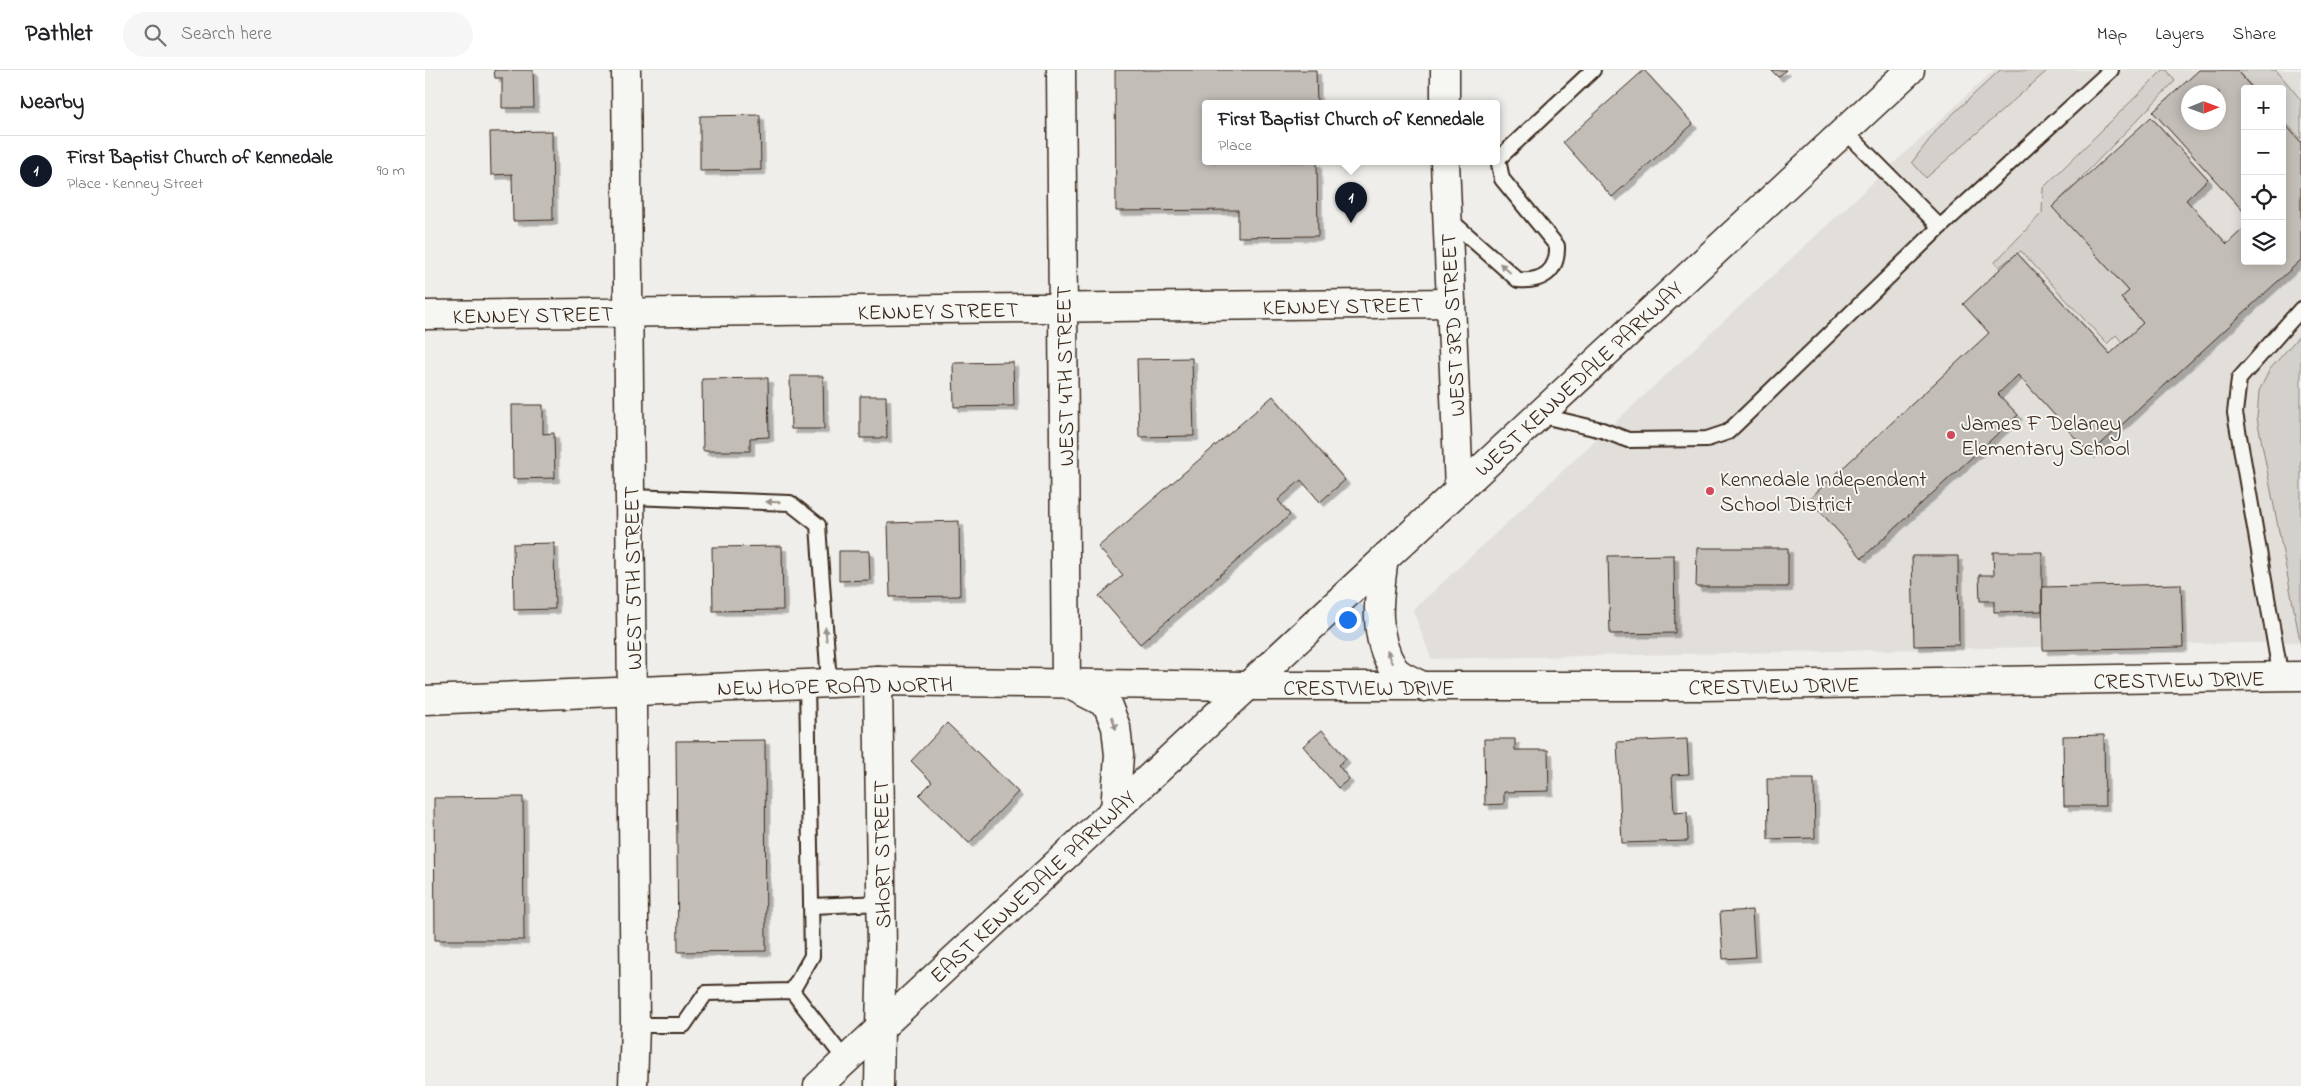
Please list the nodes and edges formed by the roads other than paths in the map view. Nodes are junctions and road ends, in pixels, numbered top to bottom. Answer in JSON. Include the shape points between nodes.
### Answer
{"nodes":[{"id":1,"x":626,"y":70,"type":"edge"},
{"id":2,"x":1061,"y":70,"type":"edge"},
{"id":3,"x":1445,"y":70,"type":"edge"},
{"id":4,"x":1593,"y":70,"type":"edge"},
{"id":5,"x":1910,"y":70,"type":"edge"},
{"id":6,"x":2111,"y":70,"type":"edge"},
{"id":7,"x":1445,"y":100,"type":"edge"},
{"id":8,"x":1845,"y":131,"type":"junction"},
{"id":9,"x":1500,"y":157,"type":"edge"},
{"id":10,"x":1445,"y":165,"type":"edge"},
{"id":11,"x":1499,"y":165,"type":"edge"},
{"id":12,"x":1447,"y":217,"type":"junction"},
{"id":13,"x":1940,"y":227,"type":"junction"},
{"id":14,"x":1451,"y":303,"type":"junction"},
{"id":15,"x":1063,"y":309,"type":"junction"},
{"id":16,"x":2301,"y":309,"type":"edge"},
{"id":17,"x":629,"y":313,"type":"junction"},
{"id":18,"x":425,"y":315,"type":"edge"},
{"id":19,"x":1539,"y":415,"type":"junction"},
{"id":20,"x":1459,"y":489,"type":"junction"},
{"id":21,"x":631,"y":497,"type":"junction"},
{"id":22,"x":1384,"y":558,"type":"junction"},
{"id":23,"x":2291,"y":677,"type":"edge"},
{"id":24,"x":878,"y":681,"type":"junction"},
{"id":25,"x":818,"y":683,"type":"junction"},
{"id":26,"x":1067,"y":683,"type":"junction"},
{"id":27,"x":1246,"y":686,"type":"junction"},
{"id":28,"x":1424,"y":687,"type":"junction"},
{"id":29,"x":633,"y":692,"type":"junction"},
{"id":30,"x":425,"y":700,"type":"edge"},
{"id":31,"x":1115,"y":810,"type":"junction"},
{"id":32,"x":882,"y":904,"type":"junction"},
{"id":33,"x":813,"y":906,"type":"junction"},
{"id":34,"x":792,"y":991,"type":"junction"},
{"id":35,"x":635,"y":1026,"type":"junction"},
{"id":36,"x":880,"y":1027,"type":"junction"},
{"id":37,"x":845,"y":1061,"type":"junction"},
{"id":38,"x":633,"y":1086,"type":"edge"},
{"id":39,"x":818,"y":1086,"type":"edge"},
{"id":40,"x":879,"y":1086,"type":"edge"}],
"edges":[{"from":1,"to":17,"type":"street","name":"WEST 5TH STREET"},
{"from":2,"to":15,"type":"street","name":"WEST 4TH STREET"},
{"from":3,"to":7,"type":"street"},
{"from":4,"to":9,"type":"lane","one_way":true},
{"from":5,"to":8,"type":"street","name":"WEST KENNEDALE PARKWAY"},
{"from":6,"to":13,"type":"lane"},
{"from":8,"to":13,"type":"lane"},
{"from":8,"to":19,"type":"street","name":"WEST KENNEDALE PARKWAY"},
{"from":10,"to":12,"type":"street","name":"WEST 3RD STREET"},
{"from":11,"to":12,"type":"lane","one_way":true,"via":[[1502,178],[1557,246],[1558,259],[1548,274],[1531,281],[1518,280]]},
{"from":12,"to":14,"type":"street","name":"WEST 3RD STREET"},
{"from":13,"to":19,"type":"lane","via":[[1728,432],[1707,439],[1628,440],[1602,430]]},
{"from":14,"to":15,"type":"street","name":"KENNEY STREET"},
{"from":14,"to":20,"type":"street","name":"WEST 3RD STREET"},
{"from":15,"to":17,"type":"street","name":"KENNEY STREET"},
{"from":15,"to":26,"type":"street","name":"WEST 4TH STREET"},
{"from":16,"to":23,"type":"lane","via":[[2239,379],[2235,413]]},
{"from":17,"to":18,"type":"street","name":"KENNEY STREET"},
{"from":17,"to":21,"type":"street","name":"WEST 5TH STREET"},
{"from":19,"to":20,"type":"street","name":"WEST KENNEDALE PARKWAY"},
{"from":20,"to":22,"type":"street","name":"WEST KENNEDALE PARKWAY"},
{"from":25,"to":21,"type":"lane","one_way":true,"via":[[819,526],[790,503]]},
{"from":21,"to":29,"type":"street","name":"WEST 5TH STREET"},
{"from":22,"to":27,"type":"street","name":"WEST KENNEDALE PARKWAY"},
{"from":28,"to":22,"type":"street","one_way":true,"via":[[1395,670],[1383,645],[1377,603]]},
{"from":23,"to":28,"type":"street","name":"CRESTVIEW DRIVE"},
{"from":24,"to":25,"type":"street","name":"NEW HOPE ROAD NORTH"},
{"from":24,"to":26,"type":"street","name":"NEW HOPE ROAD NORTH"},
{"from":24,"to":32,"type":"street","name":"SHORT STREET"},
{"from":25,"to":29,"type":"street","name":"NEW HOPE ROAD NORTH"},
{"from":25,"to":33,"type":"lane"},
{"from":26,"to":27,"type":"street","name":"NEW HOPE ROAD NORTH"},
{"from":26,"to":31,"type":"street","one_way":true,"via":[[1107,704],[1116,727],[1119,755]]},
{"from":27,"to":28,"type":"street","name":"CRESTVIEW DRIVE"},
{"from":27,"to":31,"type":"street","name":"EAST KENNEDALE PARKWAY"},
{"from":29,"to":30,"type":"street","name":"NEW HOPE ROAD NORTH"},
{"from":29,"to":35,"type":"street","name":"WEST 5TH STREET"},
{"from":31,"to":36,"type":"street","name":"EAST KENNEDALE PARKWAY"},
{"from":32,"to":33,"type":"lane"},
{"from":32,"to":36,"type":"street","name":"SHORT STREET"},
{"from":33,"to":34,"type":"lane","via":[[812,956]]},
{"from":34,"to":35,"type":"lane","via":[[706,992],[683,1025]]},
{"from":34,"to":37,"type":"lane"},
{"from":35,"to":38,"type":"street","name":"WEST 5TH STREET"},
{"from":36,"to":37,"type":"street","name":"EAST KENNEDALE PARKWAY"},
{"from":36,"to":40,"type":"street","name":"SHORT STREET"},
{"from":37,"to":39,"type":"street","name":"EAST KENNEDALE PARKWAY"}]}
